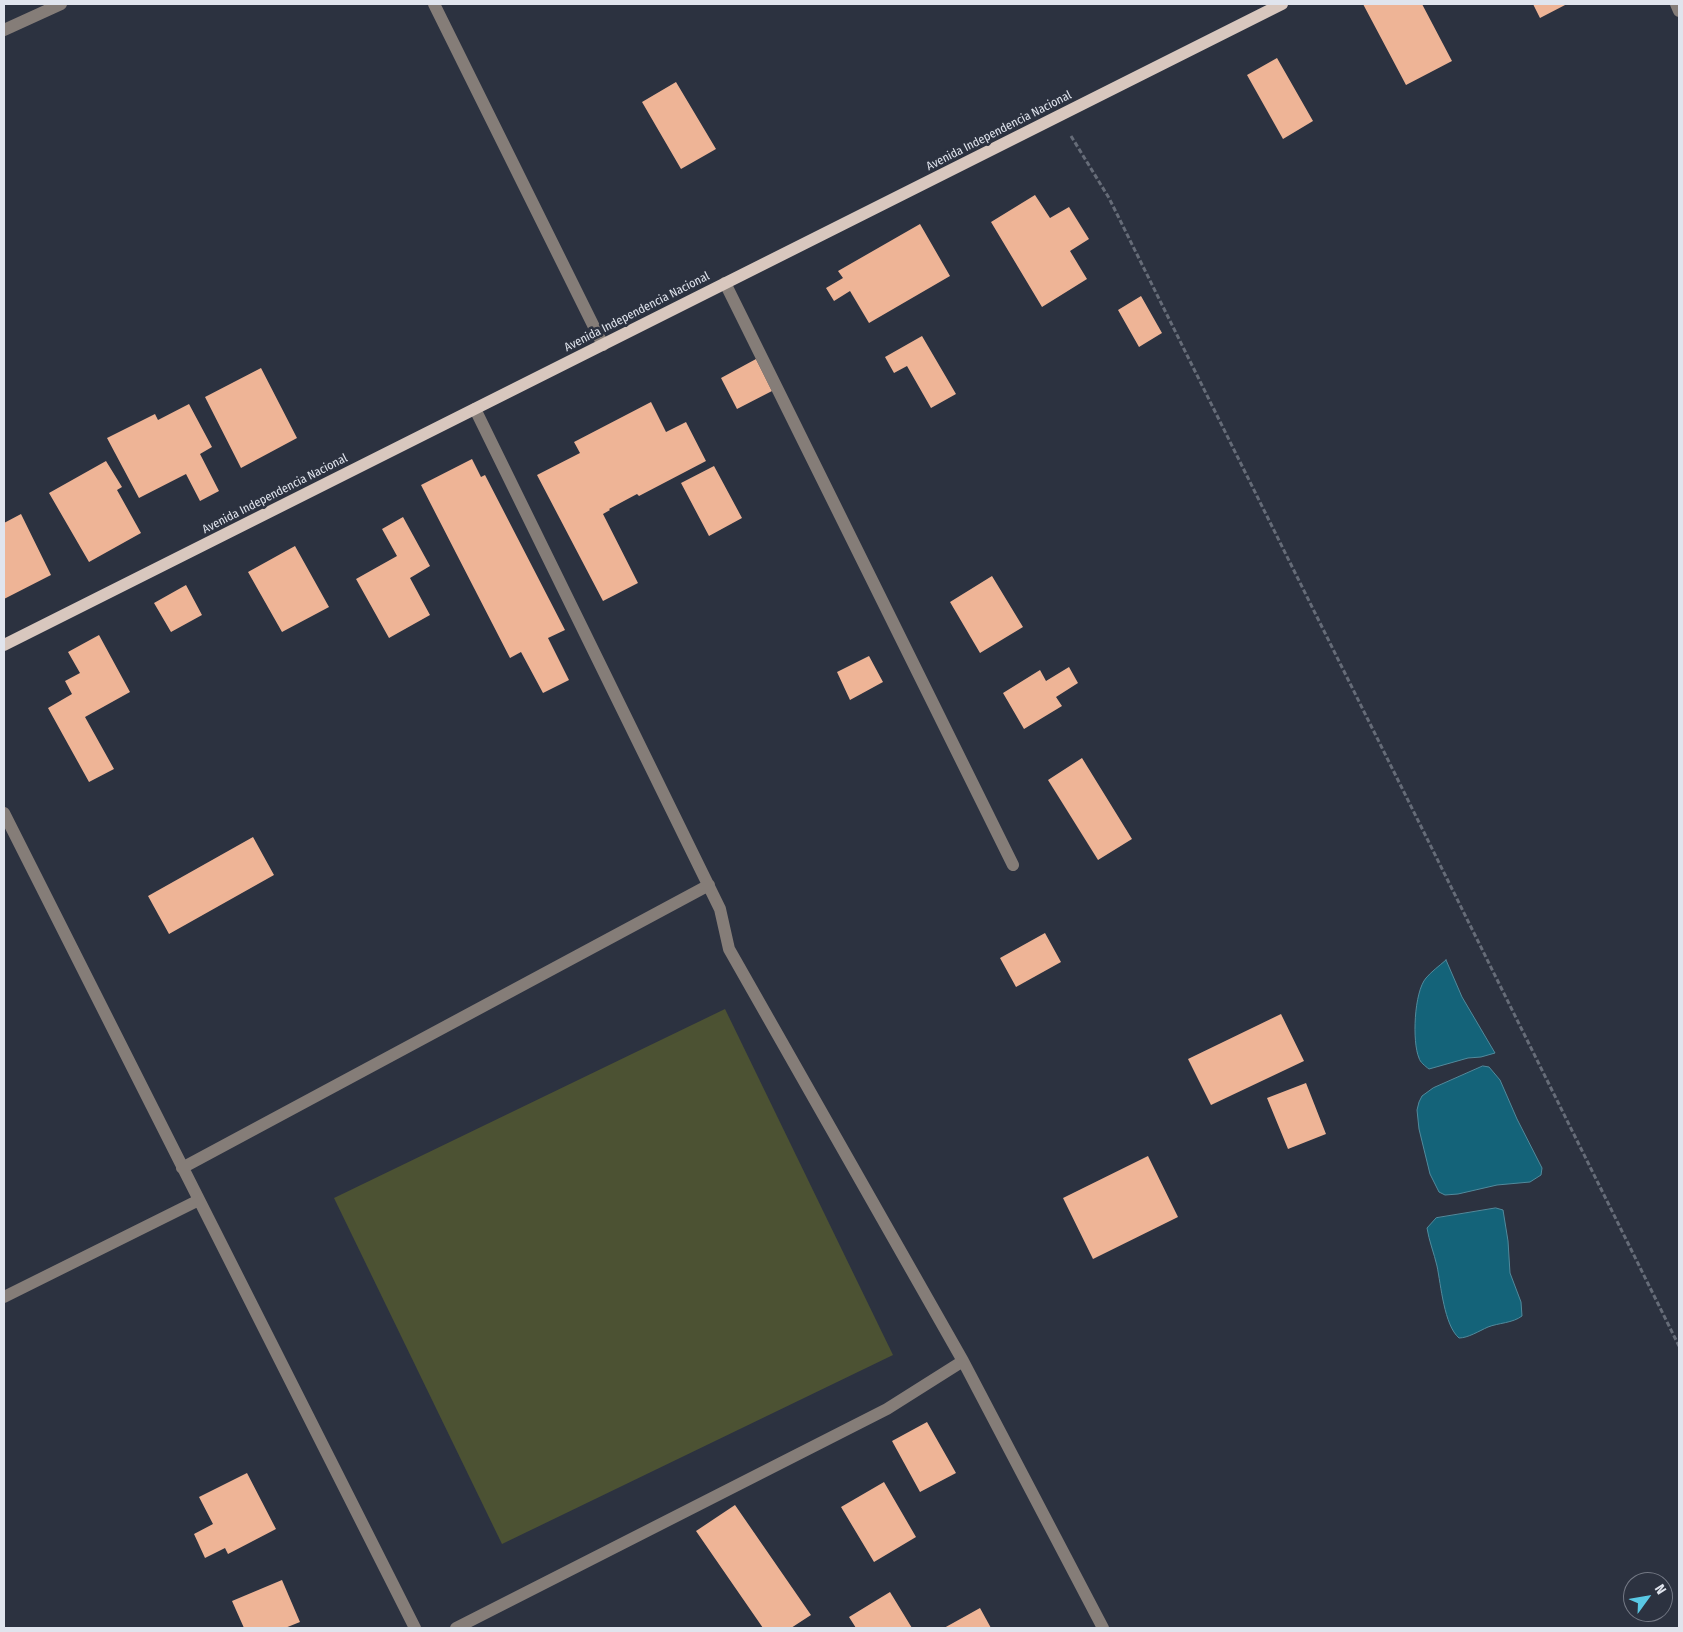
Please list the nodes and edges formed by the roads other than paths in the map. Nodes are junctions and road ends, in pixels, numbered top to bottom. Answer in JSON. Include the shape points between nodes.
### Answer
{"nodes":[{"id":1,"x":61,"y":4,"type":"edge"},
{"id":2,"x":434,"y":4,"type":"edge"},
{"id":3,"x":1282,"y":4,"type":"edge"},
{"id":4,"x":1676,"y":4,"type":"edge"},
{"id":5,"x":1263,"y":8,"type":"edge"},
{"id":6,"x":1679,"y":11,"type":"edge"},
{"id":7,"x":4,"y":30,"type":"edge"},
{"id":8,"x":725,"y":283,"type":"junction"},
{"id":9,"x":603,"y":345,"type":"junction"},
{"id":10,"x":475,"y":409,"type":"junction"},
{"id":11,"x":4,"y":645,"type":"edge"},
{"id":12,"x":4,"y":813,"type":"edge"},
{"id":13,"x":1013,"y":865,"type":"dead end"},
{"id":14,"x":709,"y":885,"type":"junction"},
{"id":15,"x":182,"y":1168,"type":"junction"},
{"id":16,"x":199,"y":1200,"type":"junction"},
{"id":17,"x":4,"y":1297,"type":"edge"},
{"id":18,"x":962,"y":1361,"type":"junction"},
{"id":19,"x":415,"y":1628,"type":"edge"},
{"id":20,"x":456,"y":1628,"type":"edge"},
{"id":21,"x":1103,"y":1628,"type":"edge"}],
"edges":[{"from":1,"to":7,"type":"street"},
{"from":2,"to":9,"type":"street"},
{"from":3,"to":5,"type":"main road","name":"Avenida Independencia Nacional"},
{"from":4,"to":6,"type":"street"},
{"from":5,"to":8,"type":"main road","name":"Avenida Independencia Nacional","via":[[1058,116]]},
{"from":8,"to":9,"type":"main road","name":"Avenida Independencia Nacional"},
{"from":8,"to":13,"type":"street"},
{"from":9,"to":10,"type":"main road","name":"Avenida Independencia Nacional"},
{"from":10,"to":11,"type":"main road","name":"Avenida Independencia Nacional"},
{"from":10,"to":14,"type":"street"},
{"from":12,"to":15,"type":"street"},
{"from":14,"to":15,"type":"street"},
{"from":14,"to":18,"type":"street","via":[[720,909],[729,949]]},
{"from":15,"to":16,"type":"street"},
{"from":16,"to":17,"type":"street"},
{"from":16,"to":19,"type":"street"},
{"from":18,"to":20,"type":"street","via":[[887,1409]]},
{"from":18,"to":21,"type":"street"}]}
